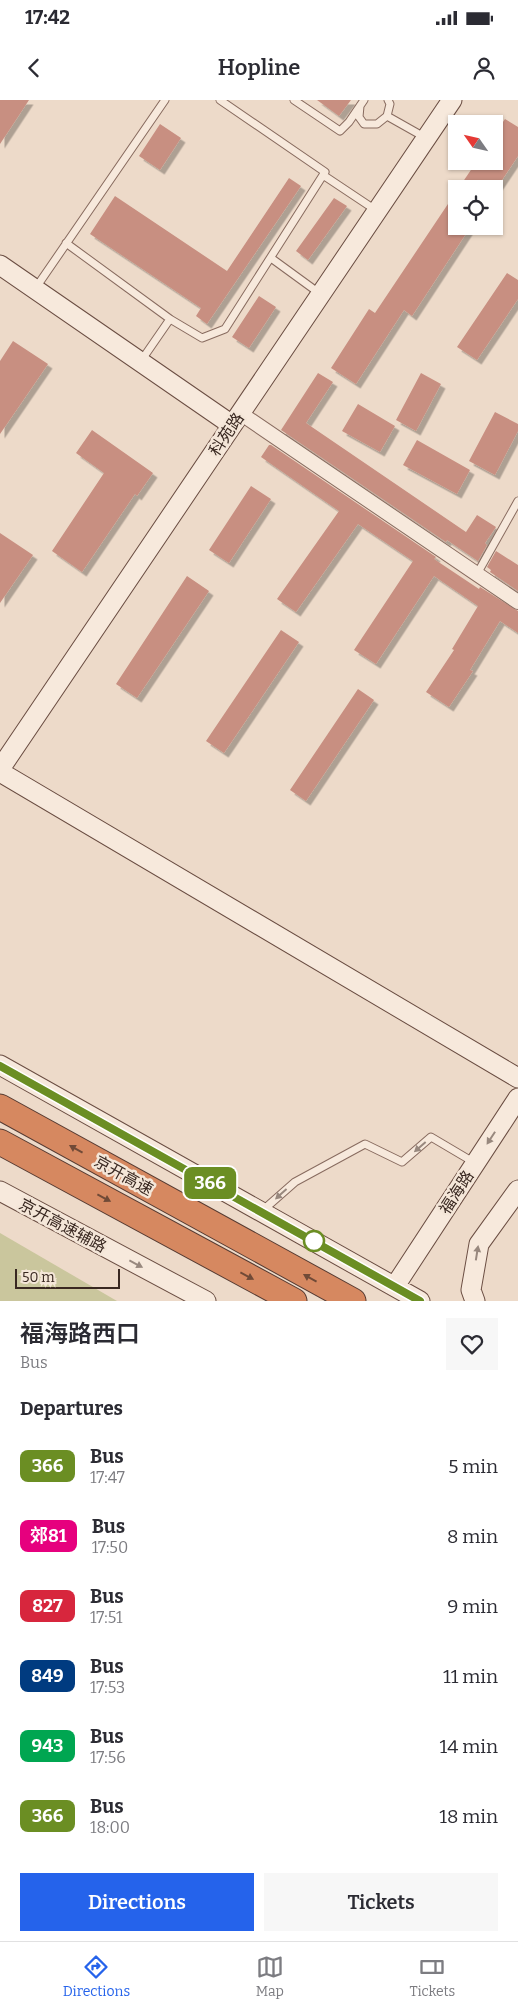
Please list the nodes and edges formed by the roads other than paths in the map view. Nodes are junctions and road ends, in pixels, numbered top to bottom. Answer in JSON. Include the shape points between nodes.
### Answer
{"nodes":[{"id":1,"x":165,"y":100,"type":"edge"},
{"id":2,"x":220,"y":100,"type":"edge"},
{"id":3,"x":294,"y":100,"type":"edge"},
{"id":4,"x":388,"y":100,"type":"edge"},
{"id":5,"x":452,"y":100,"type":"edge"},
{"id":6,"x":364,"y":102,"type":"edge"},
{"id":7,"x":387,"y":116,"type":"junction"},
{"id":8,"x":426,"y":138,"type":"junction"},
{"id":9,"x":323,"y":175,"type":"junction"},
{"id":10,"x":377,"y":211,"type":"junction"},
{"id":11,"x":66,"y":243,"type":"junction"},
{"id":12,"x":271,"y":258,"type":"junction"},
{"id":13,"x":0,"y":265,"type":"edge"},
{"id":14,"x":35,"y":289,"type":"junction"},
{"id":15,"x":321,"y":294,"type":"junction"},
{"id":16,"x":170,"y":319,"type":"junction"},
{"id":17,"x":141,"y":362,"type":"junction"},
{"id":18,"x":236,"y":419,"type":"junction"},
{"id":19,"x":518,"y":501,"type":"edge"},
{"id":20,"x":477,"y":574,"type":"junction"},
{"id":21,"x":518,"y":602,"type":"edge"},
{"id":22,"x":0,"y":770,"type":"edge"},
{"id":23,"x":0,"y":1066,"type":"edge"},
{"id":24,"x":518,"y":1078,"type":"edge"},
{"id":25,"x":518,"y":1098,"type":"edge"},
{"id":26,"x":0,"y":1107,"type":"edge"},
{"id":27,"x":0,"y":1142,"type":"edge"},
{"id":28,"x":475,"y":1164,"type":"junction"},
{"id":29,"x":518,"y":1190,"type":"edge"},
{"id":30,"x":0,"y":1191,"type":"edge"},
{"id":31,"x":261,"y":1212,"type":"junction"},
{"id":32,"x":395,"y":1286,"type":"junction"},
{"id":33,"x":206,"y":1301,"type":"edge"},
{"id":34,"x":294,"y":1301,"type":"edge"},
{"id":35,"x":353,"y":1301,"type":"edge"},
{"id":36,"x":420,"y":1301,"type":"edge"},
{"id":37,"x":475,"y":1301,"type":"edge"}],
"edges":[{"from":1,"to":11,"type":"lane"},
{"from":2,"to":9,"type":"lane","via":[[326,172]]},
{"from":3,"to":6,"type":"lane","via":[[340,131]]},
{"from":4,"to":7,"type":"lane"},
{"from":5,"to":8,"type":"street","name":"科苑路"},
{"from":6,"to":7,"type":"lane","via":[[359,117],[364,124],[377,124]]},
{"from":7,"to":8,"type":"lane"},
{"from":8,"to":10,"type":"street","name":"科苑路"},
{"from":9,"to":10,"type":"lane"},
{"from":9,"to":12,"type":"lane"},
{"from":10,"to":15,"type":"street","name":"科苑路"},
{"from":11,"to":14,"type":"lane"},
{"from":11,"to":16,"type":"lane"},
{"from":12,"to":15,"type":"lane"},
{"from":12,"to":16,"type":"lane","via":[[225,330],[202,338]]},
{"from":13,"to":14,"type":"street"},
{"from":14,"to":17,"type":"street"},
{"from":15,"to":18,"type":"street","name":"科苑路"},
{"from":16,"to":17,"type":"lane"},
{"from":17,"to":18,"type":"street"},
{"from":18,"to":20,"type":"street"},
{"from":18,"to":22,"type":"street","name":"科苑路"},
{"from":19,"to":20,"type":"lane"},
{"from":20,"to":21,"type":"street"},
{"from":22,"to":24,"type":"street"},
{"from":23,"to":31,"type":"street"},
{"from":25,"to":28,"type":"street","name":"福海路","one_way":true},
{"from":35,"to":26,"type":"highway","name":"京开高速","one_way":true},
{"from":27,"to":34,"type":"highway","name":"京开高速","one_way":true},
{"from":28,"to":31,"type":"lane","one_way":true,"via":[[432,1137],[402,1162],[365,1144],[295,1182]]},
{"from":28,"to":32,"type":"street","name":"福海路"},
{"from":37,"to":29,"type":"street","one_way":true,"via":[[471,1290],[479,1244]]},
{"from":30,"to":33,"type":"street","name":"京开高速辅路","one_way":true},
{"from":31,"to":32,"type":"street"},
{"from":32,"to":36,"type":"street"}]}
